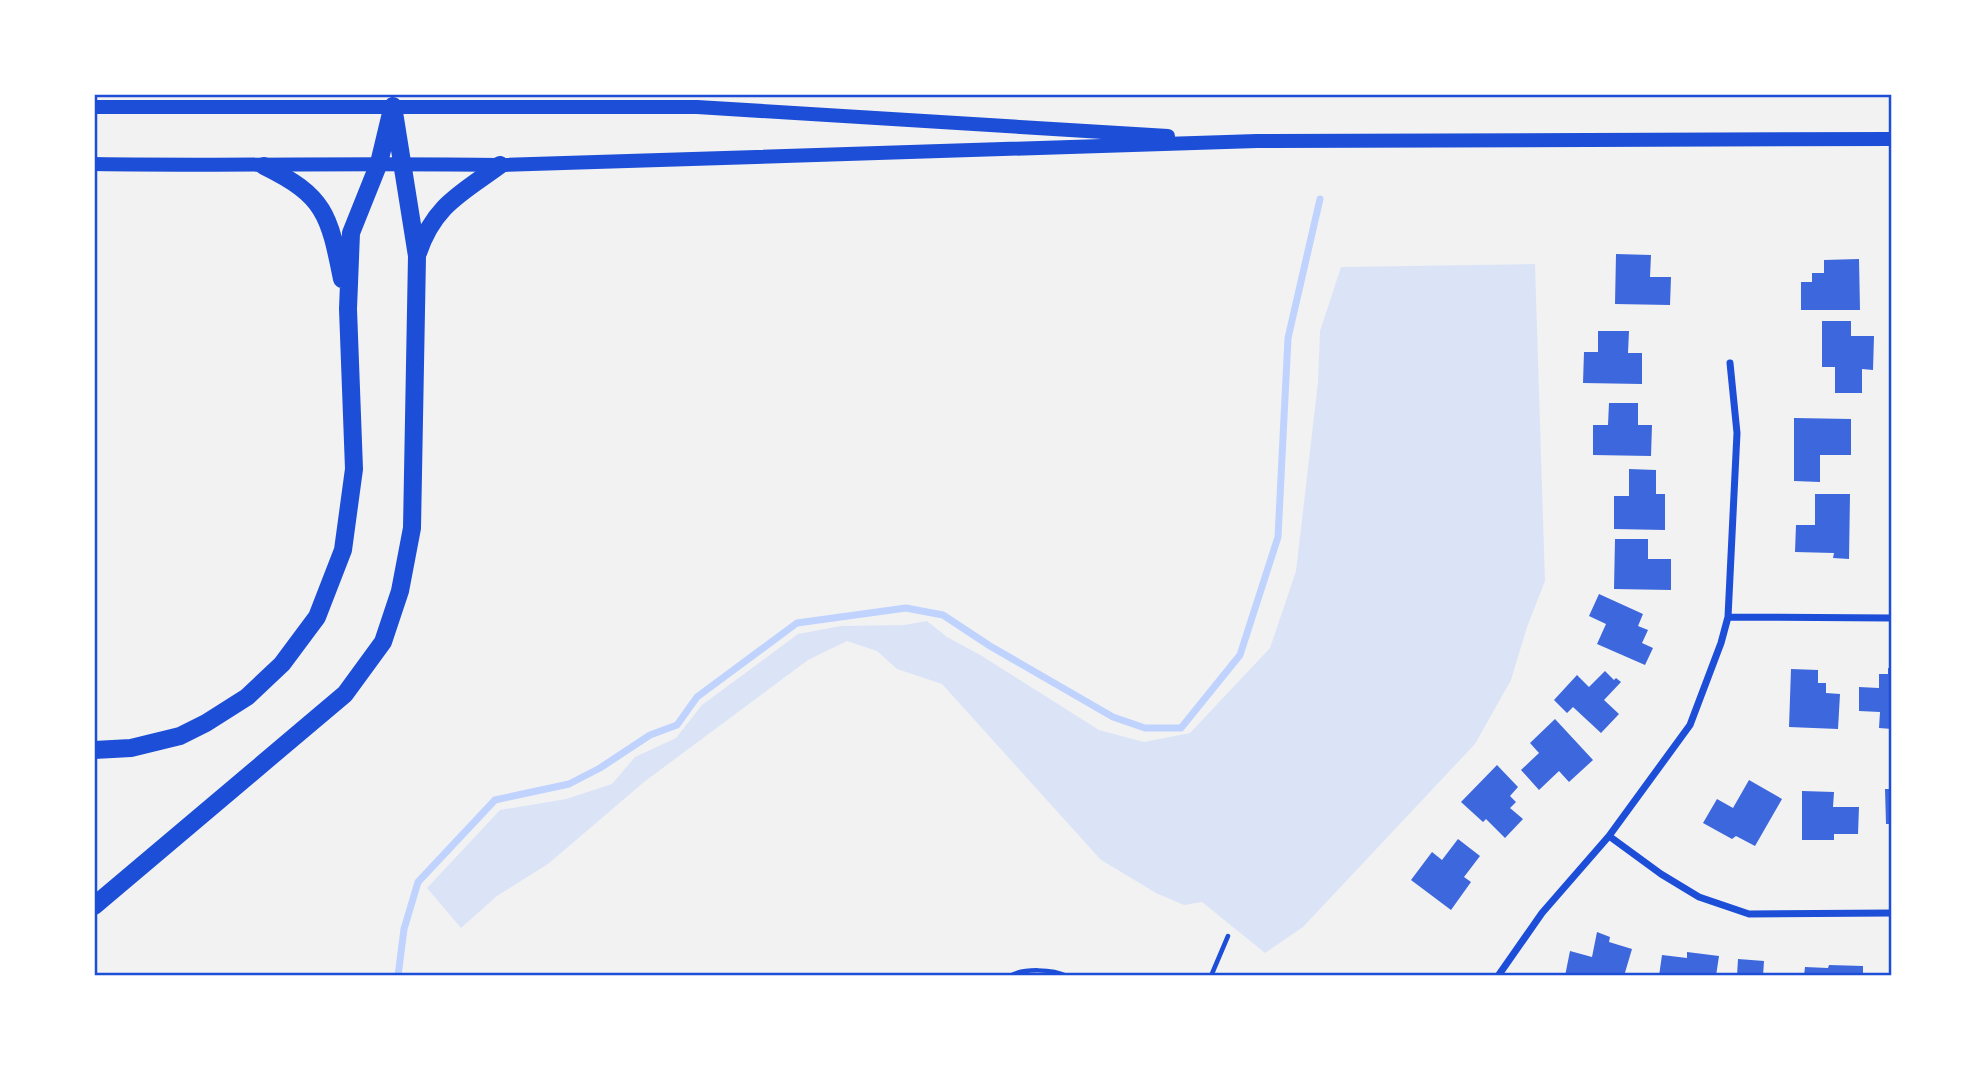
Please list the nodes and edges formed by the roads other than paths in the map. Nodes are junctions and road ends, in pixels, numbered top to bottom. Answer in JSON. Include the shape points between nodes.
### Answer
{"nodes":[{"id":1,"x":393,"y":106,"type":"junction"},
{"id":2,"x":94,"y":107,"type":"edge"},
{"id":3,"x":1892,"y":139,"type":"edge"},
{"id":4,"x":1257,"y":141,"type":"junction"},
{"id":5,"x":379,"y":163,"type":"junction"},
{"id":6,"x":94,"y":164,"type":"edge"},
{"id":7,"x":402,"y":164,"type":"junction"},
{"id":8,"x":500,"y":165,"type":"junction"},
{"id":9,"x":264,"y":166,"type":"junction"},
{"id":10,"x":417,"y":256,"type":"junction"},
{"id":11,"x":348,"y":309,"type":"junction"},
{"id":12,"x":1730,"y":363,"type":"dead end"},
{"id":13,"x":1728,"y":617,"type":"junction"},
{"id":14,"x":1892,"y":618,"type":"edge"},
{"id":15,"x":94,"y":750,"type":"edge"},
{"id":16,"x":1609,"y":836,"type":"junction"},
{"id":17,"x":94,"y":906,"type":"edge"},
{"id":18,"x":1892,"y":913,"type":"edge"},
{"id":19,"x":1498,"y":975,"type":"edge"}],
"edges":[{"from":1,"to":2,"type":"main road"},
{"from":1,"to":4,"type":"main road","via":[[697,107]]},
{"from":1,"to":5,"type":"main road"},
{"from":1,"to":7,"type":"main road"},
{"from":3,"to":4,"type":"main road"},
{"from":4,"to":8,"type":"main road"},
{"from":5,"to":7,"type":"main road"},
{"from":5,"to":9,"type":"main road"},
{"from":5,"to":11,"type":"main road","via":[[351,233]]},
{"from":6,"to":9,"type":"main road"},
{"from":7,"to":8,"type":"main road"},
{"from":7,"to":10,"type":"main road"},
{"from":8,"to":10,"type":"main road","via":[[437,214]]},
{"from":9,"to":11,"type":"main road","via":[[315,198],[330,224]]},
{"from":10,"to":17,"type":"main road","via":[[412,528],[400,591],[383,642],[345,694]]},
{"from":11,"to":15,"type":"main road","via":[[354,469],[343,550],[317,617],[282,664],[247,697],[206,723],[180,736],[131,748]]},
{"from":12,"to":13,"type":"street","via":[[1737,433]]},
{"from":13,"to":14,"type":"street"},
{"from":13,"to":16,"type":"street","via":[[1690,725]]},
{"from":16,"to":18,"type":"street","via":[[1699,898],[1749,914]]},
{"from":16,"to":19,"type":"street","via":[[1542,913]]}]}
